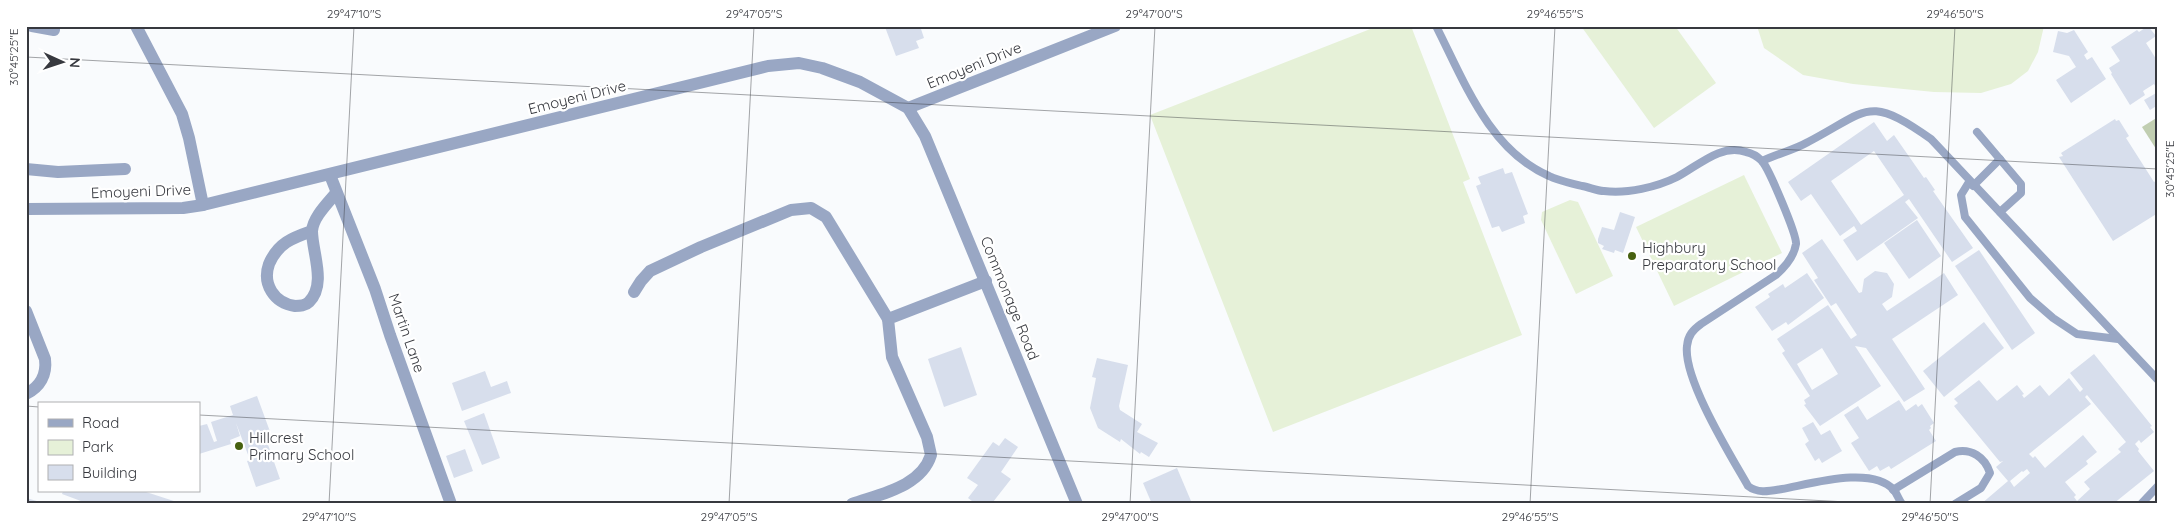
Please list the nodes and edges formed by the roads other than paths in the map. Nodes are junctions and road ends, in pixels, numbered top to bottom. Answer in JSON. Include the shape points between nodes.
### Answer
{"nodes":[{"id":1,"x":32,"y":26,"type":"edge"},
{"id":2,"x":136,"y":26,"type":"edge"},
{"id":3,"x":1115,"y":26,"type":"edge"},
{"id":4,"x":1436,"y":26,"type":"edge"},
{"id":5,"x":54,"y":30,"type":"dead end"},
{"id":6,"x":908,"y":108,"type":"junction"},
{"id":7,"x":1977,"y":132,"type":"dead end"},
{"id":8,"x":2000,"y":159,"type":"junction"},
{"id":9,"x":1762,"y":161,"type":"junction"},
{"id":10,"x":26,"y":169,"type":"edge"},
{"id":11,"x":125,"y":169,"type":"dead end"},
{"id":12,"x":330,"y":175,"type":"junction"},
{"id":13,"x":1971,"y":184,"type":"junction"},
{"id":14,"x":336,"y":193,"type":"junction"},
{"id":15,"x":204,"y":205,"type":"junction"},
{"id":16,"x":26,"y":209,"type":"edge"},
{"id":17,"x":2000,"y":212,"type":"junction"},
{"id":18,"x":312,"y":231,"type":"junction"},
{"id":19,"x":986,"y":281,"type":"junction"},
{"id":20,"x":634,"y":292,"type":"dead end"},
{"id":21,"x":26,"y":311,"type":"edge"},
{"id":22,"x":888,"y":319,"type":"junction"},
{"id":23,"x":2118,"y":339,"type":"junction"},
{"id":24,"x":2158,"y":380,"type":"edge"},
{"id":25,"x":26,"y":394,"type":"edge"},
{"id":26,"x":2158,"y":486,"type":"edge"},
{"id":27,"x":1894,"y":490,"type":"junction"},
{"id":28,"x":452,"y":504,"type":"edge"},
{"id":29,"x":852,"y":504,"type":"edge"},
{"id":30,"x":1077,"y":504,"type":"edge"},
{"id":31,"x":1902,"y":504,"type":"edge"},
{"id":32,"x":1955,"y":504,"type":"edge"},
{"id":33,"x":2141,"y":504,"type":"edge"}],
"edges":[{"from":1,"to":5,"type":"street"},
{"from":2,"to":15,"type":"street","via":[[182,114]]},
{"from":3,"to":6,"type":"street","name":"Emoyeni Drive"},
{"from":4,"to":9,"type":"lane","via":[[1483,116],[1498,137],[1518,158],[1551,177],[1603,191],[1627,191],[1676,177],[1726,150],[1744,151]]},
{"from":6,"to":12,"type":"street","name":"Emoyeni Drive","via":[[847,77],[799,63],[784,63]]},
{"from":6,"to":19,"type":"street","name":"Commonage Road","via":[[925,136]]},
{"from":7,"to":8,"type":"lane"},
{"from":8,"to":13,"type":"lane"},
{"from":8,"to":17,"type":"lane","via":[[2022,188],[2021,193]]},
{"from":9,"to":13,"type":"lane","via":[[1807,143],[1861,112],[1877,111],[1903,120],[1931,139]]},
{"from":9,"to":27,"type":"lane","via":[[1794,231],[1796,245],[1786,265],[1776,275],[1691,333],[1687,347],[1688,362],[1700,395],[1724,445],[1753,490],[1776,490],[1867,477]]},
{"from":10,"to":11,"type":"street","via":[[58,172]]},
{"from":12,"to":14,"type":"street","name":"Martin Lane"},
{"from":12,"to":15,"type":"street","name":"Emoyeni Drive"},
{"from":13,"to":17,"type":"lane"},
{"from":13,"to":23,"type":"lane","via":[[1961,195],[1965,217],[2030,298],[2077,334]]},
{"from":14,"to":18,"type":"street","via":[[320,212]]},
{"from":14,"to":28,"type":"street","name":"Martin Lane","via":[[375,289]]},
{"from":15,"to":16,"type":"street","name":"Emoyeni Drive","via":[[183,208]]},
{"from":17,"to":23,"type":"lane"},
{"from":18,"to":18,"type":"street","via":[[318,271],[312,298],[308,304],[300,306],[280,302],[269,288],[270,261],[288,239]]},
{"from":19,"to":22,"type":"street"},
{"from":19,"to":30,"type":"street","name":"Commonage Road"},
{"from":20,"to":22,"type":"street","via":[[650,271],[791,210],[811,208],[826,217]]},
{"from":21,"to":25,"type":"street","via":[[46,360],[40,383]]},
{"from":22,"to":29,"type":"street","via":[[892,357],[927,437],[931,455],[922,473],[912,481]]},
{"from":23,"to":24,"type":"lane"},
{"from":26,"to":33,"type":"lane"},
{"from":27,"to":31,"type":"lane"},
{"from":27,"to":32,"type":"lane","via":[[1955,452],[1964,450],[1978,456],[1990,473],[1981,488]]}]}
